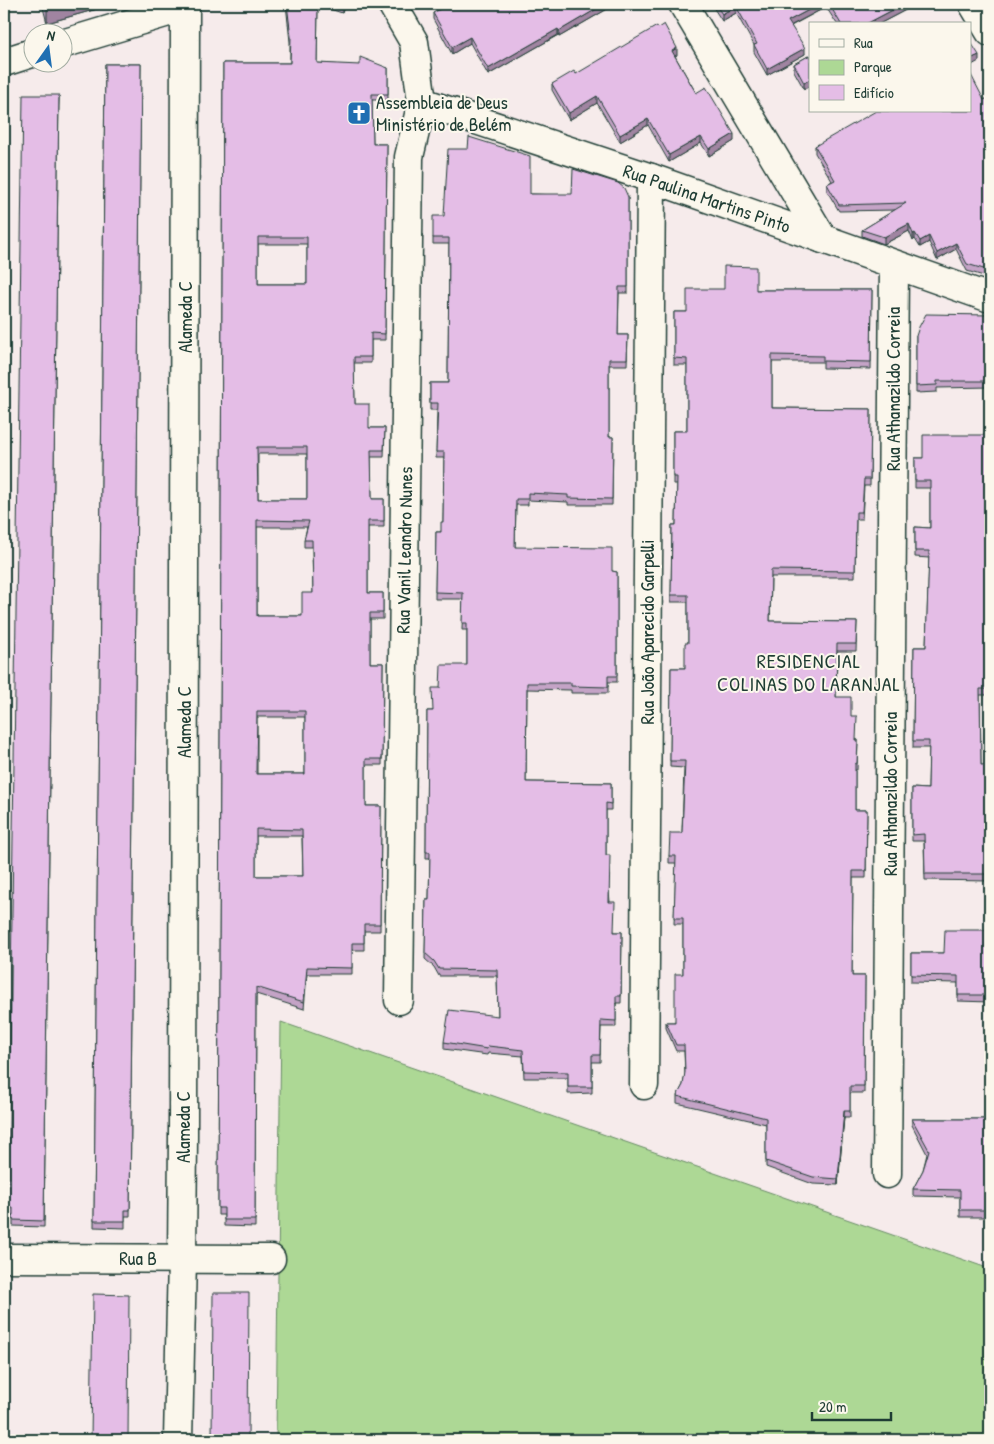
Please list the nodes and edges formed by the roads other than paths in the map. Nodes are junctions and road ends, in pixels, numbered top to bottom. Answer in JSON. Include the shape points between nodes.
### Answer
{"nodes":[{"id":1,"x":392,"y":4,"type":"edge"},
{"id":2,"x":682,"y":4,"type":"edge"},
{"id":3,"x":973,"y":4,"type":"edge"},
{"id":4,"x":185,"y":5,"type":"edge"},
{"id":5,"x":990,"y":32,"type":"edge"},
{"id":6,"x":72,"y":41,"type":"edge"},
{"id":7,"x":22,"y":56,"type":"edge"},
{"id":8,"x":4,"y":62,"type":"edge"},
{"id":9,"x":422,"y":102,"type":"junction"},
{"id":10,"x":650,"y":178,"type":"junction"},
{"id":11,"x":823,"y":239,"type":"junction"},
{"id":12,"x":894,"y":265,"type":"junction"},
{"id":13,"x":990,"y":298,"type":"edge"},
{"id":14,"x":399,"y":1000,"type":"dead end"},
{"id":15,"x":644,"y":1085,"type":"dead end"},
{"id":16,"x":887,"y":1174,"type":"dead end"},
{"id":17,"x":4,"y":1258,"type":"edge"},
{"id":18,"x":182,"y":1258,"type":"junction"},
{"id":19,"x":272,"y":1258,"type":"dead end"},
{"id":20,"x":178,"y":1440,"type":"edge"}],
"edges":[{"from":1,"to":9,"type":"street","via":[[414,42]]},
{"from":2,"to":11,"type":"street"},
{"from":3,"to":5,"type":"street"},
{"from":4,"to":6,"type":"street"},
{"from":4,"to":18,"type":"street","name":"Alameda C"},
{"from":7,"to":8,"type":"street"},
{"from":9,"to":10,"type":"street","name":"Rua Paulina Martins Pinto"},
{"from":9,"to":14,"type":"street","name":"Rua Vanil Leandro Nunes","via":[[409,157]]},
{"from":10,"to":11,"type":"street","name":"Rua Paulina Martins Pinto"},
{"from":10,"to":15,"type":"street","name":"Rua João Aparecido Garpelli"},
{"from":11,"to":12,"type":"street","name":"Rua Paulina Martins Pinto"},
{"from":12,"to":13,"type":"street","name":"Rua Paulina Martins Pinto"},
{"from":12,"to":16,"type":"street","name":"Rua Athanazildo Correia"},
{"from":17,"to":18,"type":"street","name":"Rua B"},
{"from":18,"to":19,"type":"street","name":"Rua B"},
{"from":18,"to":20,"type":"street","name":"Alameda C"}]}
